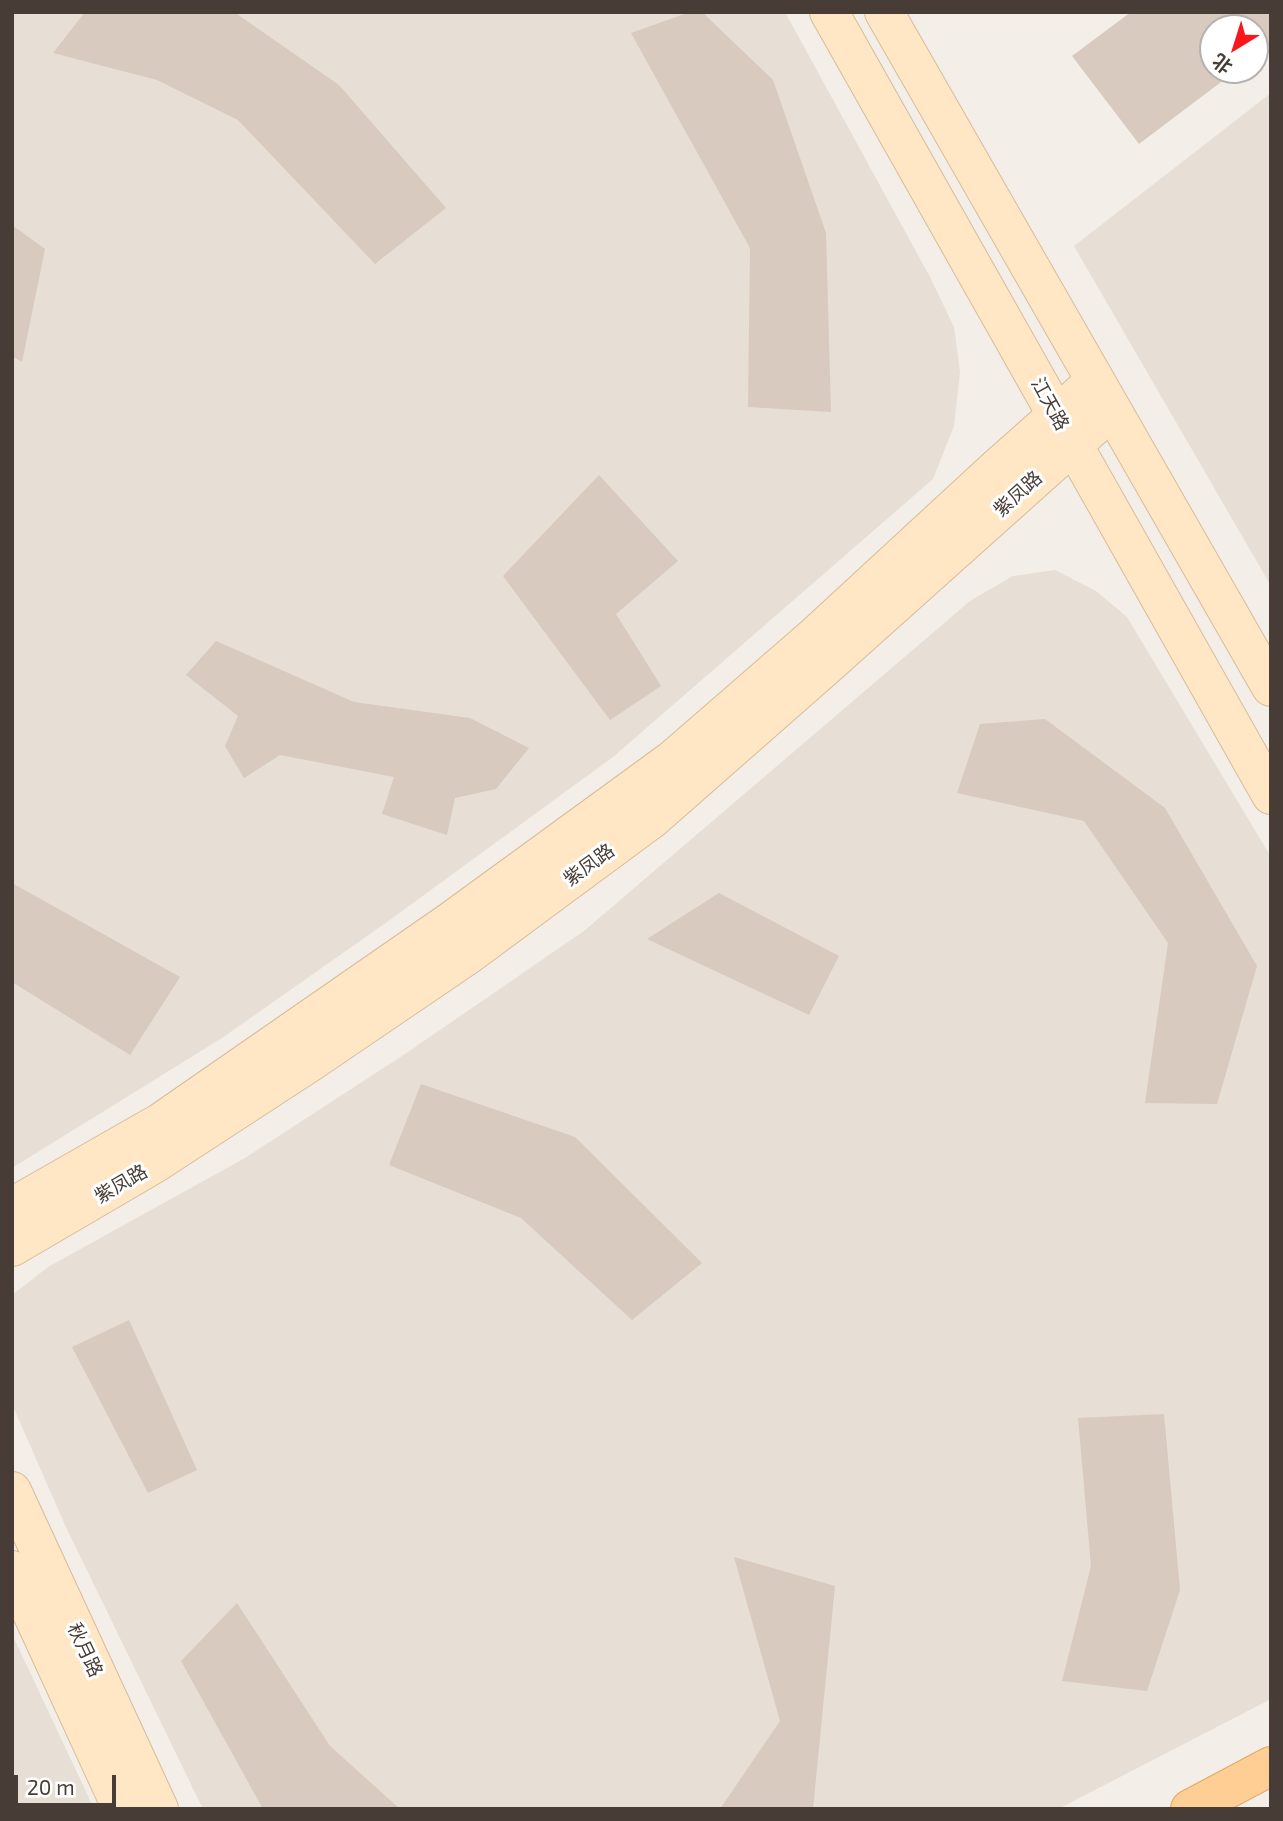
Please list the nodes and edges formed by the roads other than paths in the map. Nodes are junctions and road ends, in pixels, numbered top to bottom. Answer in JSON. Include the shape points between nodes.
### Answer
{"nodes":[{"id":1,"x":829,"y":12,"type":"edge"},
{"id":2,"x":884,"y":12,"type":"edge"},
{"id":3,"x":1103,"y":395,"type":"junction"},
{"id":4,"x":1064,"y":430,"type":"junction"},
{"id":5,"x":1271,"y":687,"type":"edge"},
{"id":6,"x":1271,"y":795,"type":"edge"},
{"id":7,"x":12,"y":1207,"type":"edge"},
{"id":8,"x":12,"y":1247,"type":"edge"},
{"id":9,"x":12,"y":1491,"type":"edge"},
{"id":10,"x":12,"y":1570,"type":"edge"},
{"id":11,"x":1271,"y":1766,"type":"edge"},
{"id":12,"x":122,"y":1809,"type":"edge"},
{"id":13,"x":159,"y":1809,"type":"edge"},
{"id":14,"x":1190,"y":1809,"type":"edge"}],
"edges":[{"from":1,"to":4,"type":"street","name":"江天路"},
{"from":2,"to":3,"type":"street"},
{"from":3,"to":4,"type":"street","name":"紫凤路"},
{"from":3,"to":5,"type":"street"},
{"from":4,"to":6,"type":"street","name":"江天路"},
{"from":4,"to":7,"type":"street","name":"紫凤路","via":[[672,760],[451,922],[161,1122]]},
{"from":4,"to":8,"type":"street","name":"紫凤路","via":[[825,667],[652,818],[467,955],[309,1063],[154,1164]]},
{"from":9,"to":13,"type":"street","name":"秋月路"},
{"from":10,"to":12,"type":"street","name":"秋月路"},
{"from":11,"to":14,"type":"main road"}]}
